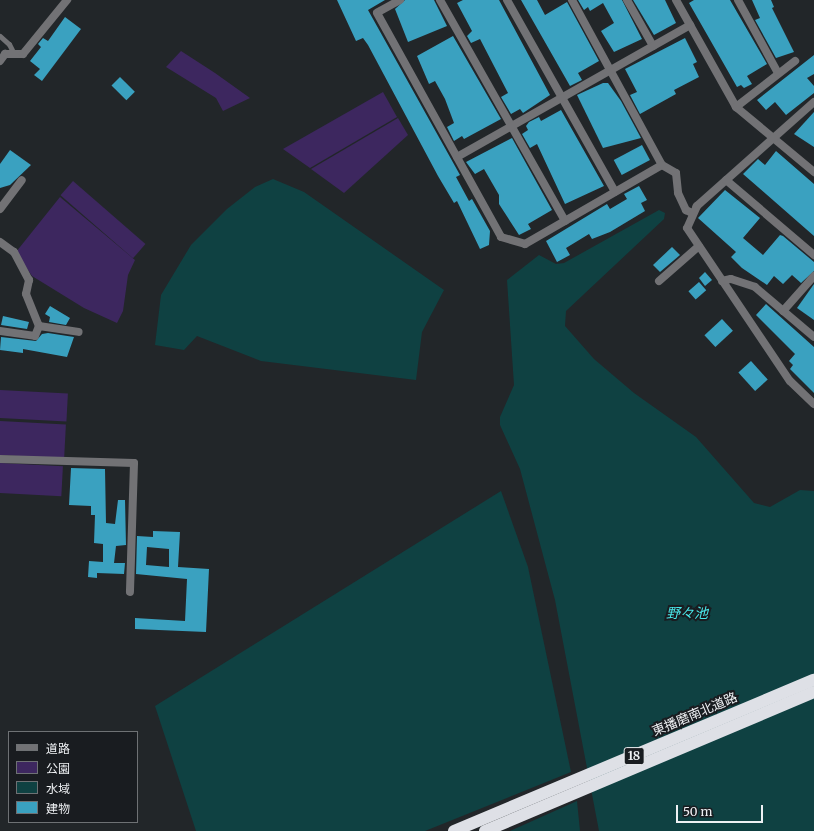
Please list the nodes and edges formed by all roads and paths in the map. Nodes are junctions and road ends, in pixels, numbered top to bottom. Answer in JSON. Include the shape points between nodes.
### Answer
{"nodes":[{"id":1,"x":67,"y":0,"type":"edge"},
{"id":2,"x":400,"y":0,"type":"edge"},
{"id":3,"x":440,"y":0,"type":"edge"},
{"id":4,"x":507,"y":0,"type":"edge"},
{"id":5,"x":572,"y":0,"type":"edge"},
{"id":6,"x":627,"y":0,"type":"edge"},
{"id":7,"x":676,"y":0,"type":"edge"},
{"id":8,"x":738,"y":0,"type":"edge"},
{"id":9,"x":690,"y":25,"type":"junction"},
{"id":10,"x":0,"y":36,"type":"edge"},
{"id":11,"x":653,"y":46,"type":"junction"},
{"id":12,"x":14,"y":54,"type":"junction"},
{"id":13,"x":0,"y":61,"type":"edge"},
{"id":14,"x":795,"y":61,"type":"dead end"},
{"id":15,"x":611,"y":70,"type":"junction"},
{"id":16,"x":778,"y":73,"type":"junction"},
{"id":17,"x":562,"y":99,"type":"junction"},
{"id":18,"x":814,"y":102,"type":"edge"},
{"id":19,"x":736,"y":107,"type":"junction"},
{"id":20,"x":513,"y":127,"type":"junction"},
{"id":21,"x":773,"y":137,"type":"junction"},
{"id":22,"x":457,"y":157,"type":"junction"},
{"id":23,"x":662,"y":165,"type":"junction"},
{"id":24,"x":814,"y":172,"type":"edge"},
{"id":25,"x":22,"y":180,"type":"dead end"},
{"id":26,"x":726,"y":180,"type":"junction"},
{"id":27,"x":615,"y":192,"type":"junction"},
{"id":28,"x":0,"y":209,"type":"edge"},
{"id":29,"x":692,"y":213,"type":"junction"},
{"id":30,"x":565,"y":221,"type":"junction"},
{"id":31,"x":0,"y":242,"type":"edge"},
{"id":32,"x":699,"y":246,"type":"junction"},
{"id":33,"x":814,"y":255,"type":"edge"},
{"id":34,"x":814,"y":276,"type":"edge"},
{"id":35,"x":659,"y":281,"type":"dead end"},
{"id":36,"x":722,"y":281,"type":"junction"},
{"id":37,"x":784,"y":311,"type":"junction"},
{"id":38,"x":39,"y":326,"type":"junction"},
{"id":39,"x":0,"y":331,"type":"edge"},
{"id":40,"x":79,"y":332,"type":"dead end"},
{"id":41,"x":814,"y":337,"type":"edge"},
{"id":42,"x":814,"y":404,"type":"edge"},
{"id":43,"x":0,"y":459,"type":"edge"},
{"id":44,"x":130,"y":592,"type":"dead end"},
{"id":45,"x":814,"y":680,"type":"edge"},
{"id":46,"x":814,"y":692,"type":"edge"},
{"id":47,"x":454,"y":831,"type":"edge"},
{"id":48,"x":485,"y":831,"type":"edge"}],
"edges":[{"from":1,"to":12,"type":"street","via":[[23,54]]},
{"from":2,"to":22,"type":"street","via":[[377,13]]},
{"from":3,"to":20,"type":"street"},
{"from":4,"to":17,"type":"street"},
{"from":5,"to":15,"type":"street"},
{"from":6,"to":11,"type":"street"},
{"from":7,"to":9,"type":"street"},
{"from":8,"to":16,"type":"street"},
{"from":9,"to":11,"type":"street"},
{"from":9,"to":19,"type":"street"},
{"from":10,"to":12,"type":"lane","via":[[9,44]]},
{"from":11,"to":15,"type":"street"},
{"from":12,"to":13,"type":"street","via":[[5,54]]},
{"from":14,"to":16,"type":"street"},
{"from":15,"to":17,"type":"street"},
{"from":15,"to":23,"type":"street"},
{"from":16,"to":19,"type":"street"},
{"from":17,"to":20,"type":"street"},
{"from":17,"to":27,"type":"street"},
{"from":18,"to":21,"type":"street"},
{"from":19,"to":21,"type":"street"},
{"from":20,"to":22,"type":"street"},
{"from":20,"to":30,"type":"street"},
{"from":21,"to":24,"type":"street"},
{"from":21,"to":26,"type":"street"},
{"from":22,"to":30,"type":"street","via":[[501,237],[525,244]]},
{"from":23,"to":27,"type":"street"},
{"from":23,"to":29,"type":"street","via":[[676,173],[678,193],[686,210]]},
{"from":25,"to":28,"type":"street"},
{"from":26,"to":29,"type":"street"},
{"from":26,"to":33,"type":"street"},
{"from":27,"to":30,"type":"street"},
{"from":29,"to":32,"type":"street","via":[[687,228]]},
{"from":31,"to":38,"type":"street","via":[[14,252],[29,280],[26,294]]},
{"from":32,"to":35,"type":"street"},
{"from":32,"to":36,"type":"street"},
{"from":34,"to":37,"type":"street"},
{"from":36,"to":37,"type":"street","via":[[731,279],[755,287]]},
{"from":36,"to":42,"type":"street","via":[[790,381]]},
{"from":37,"to":41,"type":"street"},
{"from":38,"to":39,"type":"street","via":[[35,336]]},
{"from":38,"to":40,"type":"street"},
{"from":43,"to":44,"type":"street","via":[[134,463]]},
{"from":45,"to":47,"type":"highway","name":"東播磨南北道路","number":"18"},
{"from":46,"to":48,"type":"highway","name":"東播磨南北道路","number":"18"}]}
